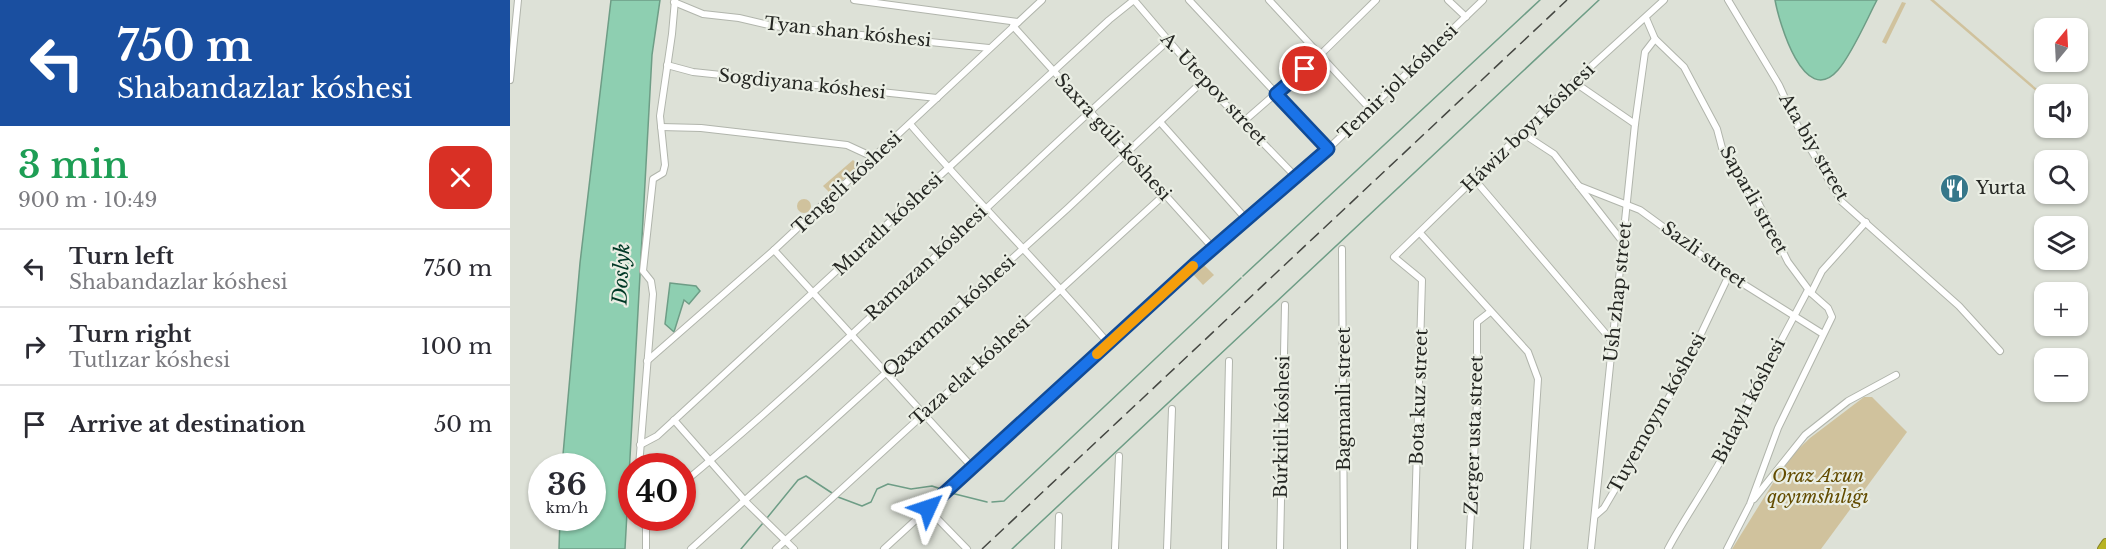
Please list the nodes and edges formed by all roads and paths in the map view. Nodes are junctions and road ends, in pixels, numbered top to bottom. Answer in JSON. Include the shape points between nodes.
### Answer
{"nodes":[{"id":1,"x":518,"y":0,"type":"edge"},
{"id":2,"x":854,"y":0,"type":"edge"},
{"id":3,"x":1042,"y":0,"type":"edge"},
{"id":4,"x":1134,"y":0,"type":"edge"},
{"id":5,"x":1189,"y":0,"type":"edge"},
{"id":6,"x":1269,"y":0,"type":"edge"},
{"id":7,"x":1448,"y":0,"type":"edge"},
{"id":8,"x":1483,"y":0,"type":"edge"},
{"id":9,"x":1664,"y":0,"type":"edge"},
{"id":10,"x":1728,"y":0,"type":"edge"},
{"id":11,"x":674,"y":1,"type":"edge"},
{"id":12,"x":1374,"y":1,"type":"edge"},
{"id":13,"x":513,"y":16,"type":"edge"},
{"id":14,"x":1466,"y":17,"type":"junction"},
{"id":15,"x":1646,"y":18,"type":"junction"},
{"id":16,"x":1016,"y":24,"type":"junction"},
{"id":17,"x":1655,"y":39,"type":"junction"},
{"id":18,"x":1168,"y":41,"type":"junction"},
{"id":19,"x":989,"y":48,"type":"junction"},
{"id":20,"x":1319,"y":56,"type":"junction"},
{"id":21,"x":667,"y":65,"type":"junction"},
{"id":22,"x":1054,"y":70,"type":"junction"},
{"id":23,"x":510,"y":73,"type":"edge"},
{"id":24,"x":510,"y":80,"type":"edge"},
{"id":25,"x":1203,"y":81,"type":"junction"},
{"id":26,"x":1574,"y":82,"type":"junction"},
{"id":27,"x":1276,"y":94,"type":"junction"},
{"id":28,"x":937,"y":98,"type":"junction"},
{"id":29,"x":1089,"y":110,"type":"junction"},
{"id":30,"x":1371,"y":110,"type":"junction"},
{"id":31,"x":1243,"y":122,"type":"junction"},
{"id":32,"x":1160,"y":123,"type":"junction"},
{"id":33,"x":910,"y":124,"type":"junction"},
{"id":34,"x":1635,"y":124,"type":"junction"},
{"id":35,"x":661,"y":127,"type":"junction"},
{"id":36,"x":1522,"y":133,"type":"junction"},
{"id":37,"x":1328,"y":149,"type":"junction"},
{"id":38,"x":1127,"y":152,"type":"junction"},
{"id":39,"x":873,"y":157,"type":"junction"},
{"id":40,"x":947,"y":168,"type":"junction"},
{"id":41,"x":1296,"y":177,"type":"junction"},
{"id":42,"x":1475,"y":180,"type":"junction"},
{"id":43,"x":1579,"y":186,"type":"junction"},
{"id":44,"x":1165,"y":194,"type":"junction"},
{"id":45,"x":1628,"y":207,"type":"junction"},
{"id":46,"x":983,"y":209,"type":"junction"},
{"id":47,"x":1246,"y":219,"type":"junction"},
{"id":48,"x":1866,"y":222,"type":"junction"},
{"id":49,"x":1420,"y":233,"type":"junction"},
{"id":50,"x":1623,"y":241,"type":"junction"},
{"id":51,"x":1213,"y":248,"type":"junction"},
{"id":52,"x":1023,"y":249,"type":"junction"},
{"id":53,"x":1342,"y":249,"type":"dead end"},
{"id":54,"x":774,"y":250,"type":"junction"},
{"id":55,"x":1395,"y":258,"type":"joint"},
{"id":56,"x":1729,"y":275,"type":"junction"},
{"id":57,"x":1061,"y":288,"type":"junction"},
{"id":58,"x":1809,"y":291,"type":"junction"},
{"id":59,"x":813,"y":293,"type":"junction"},
{"id":60,"x":1285,"y":305,"type":"dead end"},
{"id":61,"x":1490,"y":312,"type":"junction"},
{"id":62,"x":1793,"y":314,"type":"junction"},
{"id":63,"x":849,"y":334,"type":"junction"},
{"id":64,"x":1823,"y":334,"type":"junction"},
{"id":65,"x":1611,"y":341,"type":"junction"},
{"id":66,"x":1108,"y":343,"type":"junction"},
{"id":67,"x":2000,"y":351,"type":"dead end"},
{"id":68,"x":647,"y":361,"type":"junction"},
{"id":69,"x":1229,"y":361,"type":"dead end"},
{"id":70,"x":886,"y":373,"type":"junction"},
{"id":71,"x":1896,"y":375,"type":"dead end"},
{"id":72,"x":1172,"y":408,"type":"dead end"},
{"id":73,"x":924,"y":414,"type":"junction"},
{"id":74,"x":674,"y":420,"type":"junction"},
{"id":75,"x":640,"y":445,"type":"junction"},
{"id":76,"x":640,"y":453,"type":"edge"},
{"id":77,"x":1119,"y":456,"type":"dead end"},
{"id":78,"x":709,"y":462,"type":"junction"},
{"id":79,"x":973,"y":468,"type":"junction"},
{"id":80,"x":696,"y":472,"type":"edge"},
{"id":81,"x":746,"y":502,"type":"junction"},
{"id":82,"x":1750,"y":504,"type":"junction"},
{"id":83,"x":928,"y":508,"type":"junction"},
{"id":84,"x":1596,"y":515,"type":"junction"},
{"id":85,"x":1059,"y":516,"type":"dead end"},
{"id":86,"x":646,"y":531,"type":"edge"},
{"id":87,"x":785,"y":540,"type":"junction"},
{"id":88,"x":2106,"y":543,"type":"edge"},
{"id":89,"x":646,"y":549,"type":"edge"},
{"id":90,"x":691,"y":549,"type":"edge"},
{"id":91,"x":776,"y":549,"type":"edge"},
{"id":92,"x":794,"y":549,"type":"edge"},
{"id":93,"x":884,"y":549,"type":"edge"},
{"id":94,"x":967,"y":549,"type":"edge"},
{"id":95,"x":1058,"y":549,"type":"edge"},
{"id":96,"x":1115,"y":549,"type":"edge"},
{"id":97,"x":1167,"y":549,"type":"edge"},
{"id":98,"x":1225,"y":549,"type":"edge"},
{"id":99,"x":1280,"y":549,"type":"edge"},
{"id":100,"x":1344,"y":549,"type":"edge"},
{"id":101,"x":1414,"y":549,"type":"edge"},
{"id":102,"x":1469,"y":549,"type":"edge"},
{"id":103,"x":1527,"y":549,"type":"edge"},
{"id":104,"x":1592,"y":549,"type":"edge"},
{"id":105,"x":1668,"y":549,"type":"edge"},
{"id":106,"x":1727,"y":549,"type":"edge"},
{"id":107,"x":2102,"y":549,"type":"edge"}],
"edges":[{"from":1,"to":13,"type":"street"},
{"from":2,"to":16,"type":"street"},
{"from":3,"to":16,"type":"street","name":"Tengeli kóshesi"},
{"from":4,"to":18,"type":"street","name":"A. Utepov street"},
{"from":4,"to":22,"type":"street","name":"Muratlı kóshesi"},
{"from":5,"to":27,"type":"street"},
{"from":6,"to":20,"type":"street"},
{"from":7,"to":14,"type":"street"},
{"from":8,"to":14,"type":"street","name":"Temir jol kóshesi"},
{"from":9,"to":15,"type":"street","name":"Háwiz boyı kóshesi"},
{"from":10,"to":48,"type":"street","name":"Ata biy street","via":[[1841,201]]},
{"from":11,"to":19,"type":"street","name":"Tyan shan kóshesi","via":[[703,14],[773,26]]},
{"from":11,"to":21,"type":"street"},
{"from":12,"to":20,"type":"street"},
{"from":13,"to":23,"type":"street"},
{"from":14,"to":30,"type":"street","name":"Temir jol kóshesi"},
{"from":15,"to":17,"type":"street","name":"Saparli street"},
{"from":15,"to":26,"type":"street","name":"Háwiz boyı kóshesi"},
{"from":16,"to":19,"type":"street","name":"Tengeli kóshesi"},
{"from":16,"to":22,"type":"street","name":"Saxra gúli kóshesi"},
{"from":17,"to":34,"type":"street","name":"Ush zhap street","via":[[1645,52]]},
{"from":17,"to":58,"type":"street","name":"Saparli street","via":[[1684,67],[1717,129],[1722,148]]},
{"from":18,"to":25,"type":"street","name":"A. Utepov street"},
{"from":18,"to":29,"type":"street","name":"Ramazan kóshesi"},
{"from":19,"to":28,"type":"street","name":"Tengeli kóshesi"},
{"from":20,"to":27,"type":"street"},
{"from":20,"to":30,"type":"street"},
{"from":21,"to":28,"type":"street","name":"Sogdiyana kóshesi","via":[[693,72]]},
{"from":21,"to":35,"type":"street"},
{"from":22,"to":29,"type":"street","name":"Saxra gúli kóshesi"},
{"from":22,"to":40,"type":"street","name":"Muratlı kóshesi"},
{"from":23,"to":24,"type":"street"},
{"from":25,"to":31,"type":"street","name":"A. Utepov street"},
{"from":25,"to":32,"type":"street","name":"Qaxarman kóshesi"},
{"from":26,"to":34,"type":"street"},
{"from":26,"to":36,"type":"street","name":"Háwiz boyı kóshesi"},
{"from":27,"to":31,"type":"street"},
{"from":27,"to":37,"type":"street"},
{"from":28,"to":33,"type":"street","name":"Tengeli kóshesi"},
{"from":29,"to":38,"type":"street","name":"Saxra gúli kóshesi"},
{"from":29,"to":46,"type":"street","name":"Ramazan kóshesi"},
{"from":30,"to":37,"type":"street","name":"Temir jol kóshesi"},
{"from":31,"to":41,"type":"street","name":"A. Utepov street"},
{"from":32,"to":38,"type":"street","name":"Qaxarman kóshesi"},
{"from":32,"to":47,"type":"street"},
{"from":33,"to":39,"type":"street","name":"Tengeli kóshesi"},
{"from":33,"to":40,"type":"street"},
{"from":34,"to":45,"type":"street","name":"Ush zhap street"},
{"from":35,"to":39,"type":"street","via":[[701,128],[847,146]]},
{"from":35,"to":68,"type":"street","via":[[665,165],[663,173],[653,179],[643,271],[651,281],[653,294]]},
{"from":36,"to":42,"type":"street","name":"Háwiz boyı kóshesi"},
{"from":36,"to":43,"type":"street","name":"Sazli street","via":[[1554,154]]},
{"from":37,"to":41,"type":"street","name":"Temir jol kóshesi"},
{"from":38,"to":44,"type":"street","name":"Saxra gúli kóshesi"},
{"from":38,"to":52,"type":"street","name":"Qaxarman kóshesi"},
{"from":39,"to":54,"type":"street","name":"Tengeli kóshesi"},
{"from":40,"to":46,"type":"street"},
{"from":40,"to":59,"type":"street","name":"Muratlı kóshesi"},
{"from":41,"to":47,"type":"street","name":"Temir jol kóshesi"},
{"from":42,"to":49,"type":"street","name":"Háwiz boyı kóshesi"},
{"from":42,"to":65,"type":"street"},
{"from":43,"to":45,"type":"street","name":"Sazli street"},
{"from":43,"to":50,"type":"street","name":"Sazli street"},
{"from":44,"to":51,"type":"street","name":"Saxra gúli kóshesi"},
{"from":44,"to":57,"type":"street","name":"Taza elat kóshesi"},
{"from":45,"to":50,"type":"street","name":"Ush zhap street"},
{"from":45,"to":56,"type":"street","name":"Sazli street","via":[[1654,218]]},
{"from":46,"to":52,"type":"street"},
{"from":46,"to":63,"type":"street","name":"Ramazan kóshesi"},
{"from":47,"to":51,"type":"street","name":"Temir jol kóshesi"},
{"from":48,"to":58,"type":"street","name":"Bidaylı kóshesi","via":[[1836,252]]},
{"from":48,"to":67,"type":"street","name":"Ata biy street","via":[[1959,306]]},
{"from":49,"to":55,"type":"street","name":"Háwiz boyı kóshesi"},
{"from":49,"to":61,"type":"street"},
{"from":50,"to":65,"type":"street","name":"Ush zhap street"},
{"from":51,"to":66,"type":"street","name":"Temir jol kóshesi"},
{"from":52,"to":57,"type":"street"},
{"from":52,"to":70,"type":"street","name":"Qaxarman kóshesi"},
{"from":53,"to":100,"type":"street","name":"Bagmanli street"},
{"from":54,"to":59,"type":"street"},
{"from":54,"to":68,"type":"street","name":"Tengeli kóshesi"},
{"from":55,"to":101,"type":"street","name":"Bota kuz street","via":[[1422,280]]},
{"from":56,"to":62,"type":"street","name":"Sazli street"},
{"from":56,"to":84,"type":"street","name":"Tuyemoyın kóshesi","via":[[1679,380],[1604,508]]},
{"from":57,"to":66,"type":"street"},
{"from":57,"to":73,"type":"street","name":"Taza elat kóshesi"},
{"from":58,"to":62,"type":"street","name":"Bidaylı kóshesi"},
{"from":58,"to":64,"type":"street","name":"Saparli street","via":[[1832,317]]},
{"from":59,"to":63,"type":"street"},
{"from":59,"to":74,"type":"street","name":"Muratlı kóshesi"},
{"from":60,"to":99,"type":"street","name":"Búrkitli kóshesi"},
{"from":61,"to":102,"type":"street","name":"Zerger usta street","via":[[1477,322]]},
{"from":61,"to":103,"type":"street","via":[[1528,352],[1538,379]]},
{"from":62,"to":64,"type":"street","name":"Sazli street"},
{"from":62,"to":105,"type":"street","name":"Bidaylı kóshesi","via":[[1733,439]]},
{"from":63,"to":70,"type":"street"},
{"from":63,"to":78,"type":"street","name":"Ramazan kóshesi"},
{"from":64,"to":82,"type":"street","via":[[1778,428]]},
{"from":65,"to":84,"type":"street","name":"Ush zhap street"},
{"from":66,"to":79,"type":"street","name":"Temir jol kóshesi"},
{"from":68,"to":75,"type":"street"},
{"from":69,"to":98,"type":"street"},
{"from":70,"to":73,"type":"street"},
{"from":70,"to":81,"type":"street","name":"Qaxarman kóshesi"},
{"from":71,"to":82,"type":"street","via":[[1848,400],[1805,435]]},
{"from":72,"to":97,"type":"street"},
{"from":73,"to":79,"type":"street"},
{"from":73,"to":87,"type":"street","name":"Taza elat kóshesi"},
{"from":74,"to":75,"type":"street","name":"Muratlı kóshesi"},
{"from":74,"to":78,"type":"street"},
{"from":75,"to":76,"type":"street"},
{"from":77,"to":96,"type":"street"},
{"from":78,"to":80,"type":"street","name":"Ramazan kóshesi"},
{"from":78,"to":81,"type":"street"},
{"from":79,"to":83,"type":"street","name":"Temir jol kóshesi"},
{"from":81,"to":87,"type":"street"},
{"from":81,"to":90,"type":"street","name":"Qaxarman kóshesi"},
{"from":82,"to":106,"type":"street"},
{"from":83,"to":93,"type":"street","name":"Temir jol kóshesi"},
{"from":83,"to":94,"type":"street"},
{"from":84,"to":104,"type":"street","name":"Ush zhap street"},
{"from":85,"to":95,"type":"street"},
{"from":86,"to":89,"type":"street"},
{"from":87,"to":91,"type":"street","name":"Taza elat kóshesi"},
{"from":87,"to":92,"type":"street"},
{"from":88,"to":107,"type":"highway"}]}
